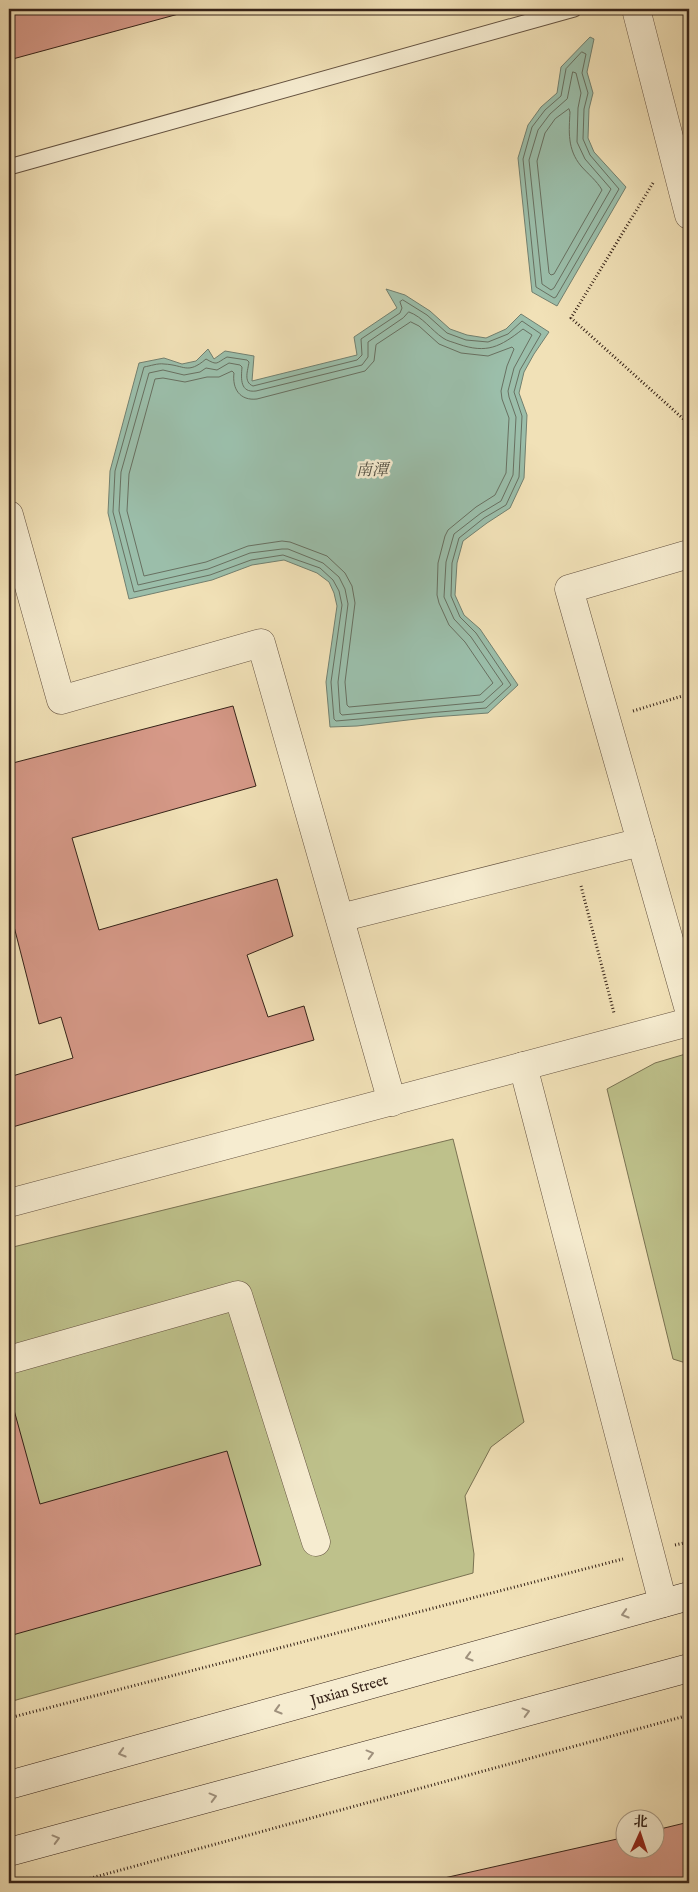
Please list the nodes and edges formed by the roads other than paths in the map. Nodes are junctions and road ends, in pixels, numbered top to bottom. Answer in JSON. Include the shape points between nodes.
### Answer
{"nodes":[{"id":1,"x":574,"y":9,"type":"edge"},
{"id":2,"x":636,"y":9,"type":"edge"},
{"id":3,"x":9,"y":167,"type":"edge"},
{"id":4,"x":689,"y":216,"type":"edge"},
{"id":5,"x":9,"y":515,"type":"edge"},
{"id":6,"x":689,"y":554,"type":"edge"},
{"id":7,"x":641,"y":842,"type":"junction"},
{"id":8,"x":340,"y":918,"type":"junction"},
{"id":9,"x":689,"y":1010,"type":"edge"},
{"id":10,"x":689,"y":1022,"type":"edge"},
{"id":11,"x":523,"y":1066,"type":"junction"},
{"id":12,"x":392,"y":1102,"type":"junction"},
{"id":13,"x":9,"y":1203,"type":"edge"},
{"id":14,"x":9,"y":1360,"type":"edge"},
{"id":15,"x":316,"y":1542,"type":"dead end"},
{"id":16,"x":689,"y":1596,"type":"edge"},
{"id":17,"x":663,"y":1603,"type":"junction"},
{"id":18,"x":689,"y":1668,"type":"edge"},
{"id":19,"x":9,"y":1785,"type":"edge"},
{"id":20,"x":9,"y":1852,"type":"edge"}],
"edges":[{"from":1,"to":3,"type":"lane"},
{"from":2,"to":4,"type":"street"},
{"from":5,"to":8,"type":"street","via":[[61,700],[261,643]]},
{"from":6,"to":7,"type":"street","via":[[569,589]]},
{"from":7,"to":8,"type":"street"},
{"from":7,"to":9,"type":"street"},
{"from":8,"to":12,"type":"street"},
{"from":10,"to":11,"type":"street"},
{"from":11,"to":12,"type":"street"},
{"from":11,"to":17,"type":"street"},
{"from":12,"to":13,"type":"street"},
{"from":14,"to":15,"type":"street","via":[[238,1295]]},
{"from":16,"to":17,"type":"street","name":"Juxian Street"},
{"from":17,"to":19,"type":"street","name":"Juxian Street","one_way":true},
{"from":20,"to":18,"type":"street","one_way":true}]}
